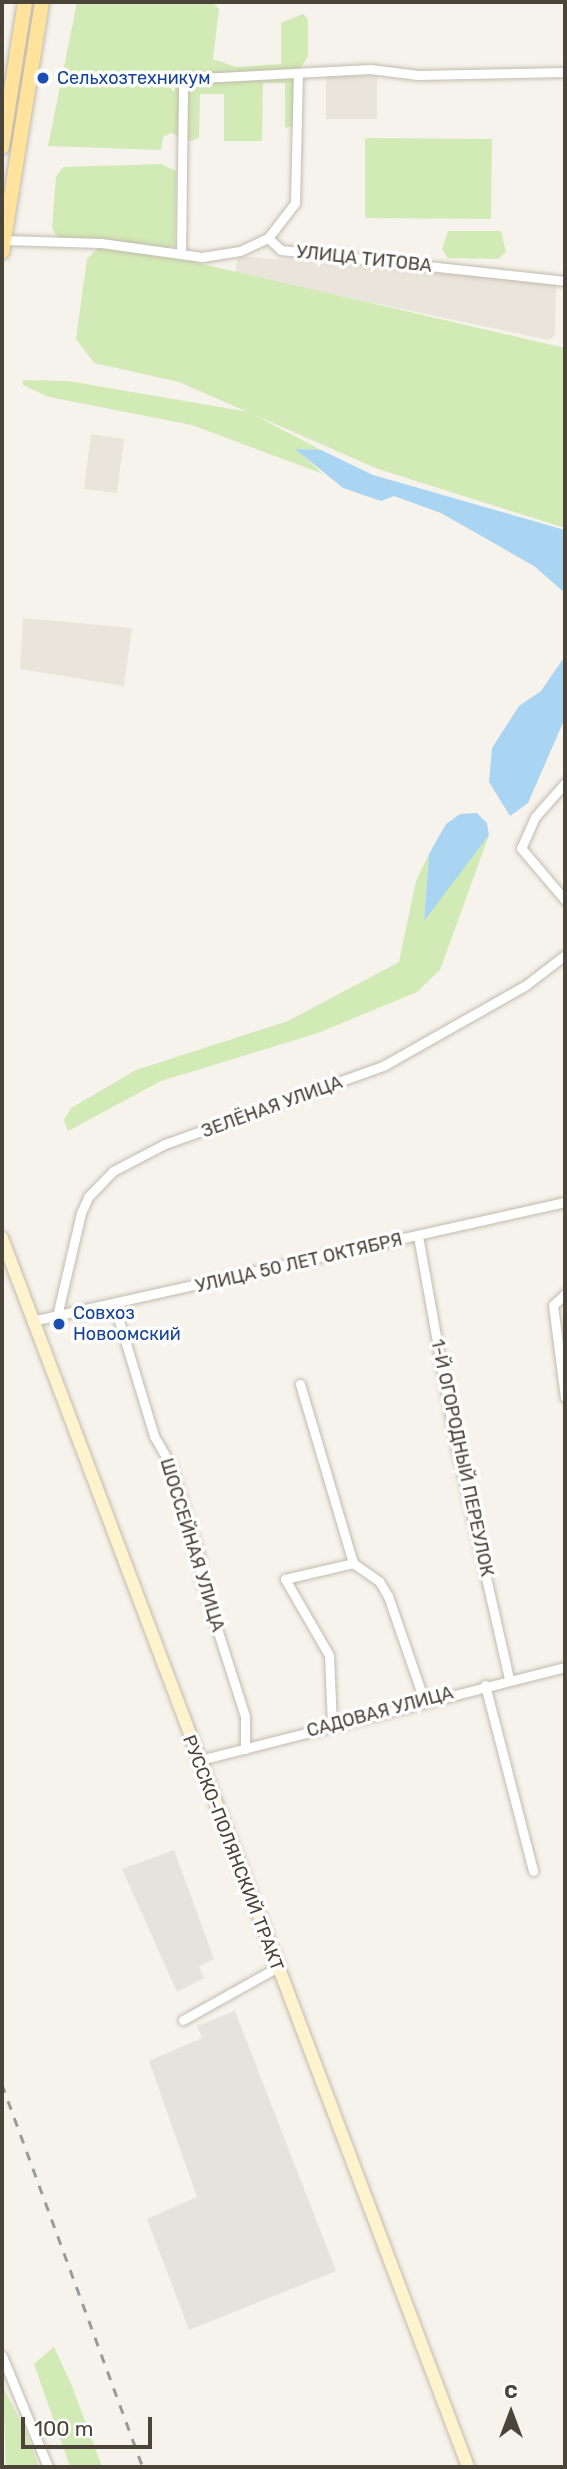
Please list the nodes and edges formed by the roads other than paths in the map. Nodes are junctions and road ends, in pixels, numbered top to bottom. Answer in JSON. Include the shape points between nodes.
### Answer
{"nodes":[{"id":1,"x":24,"y":2,"type":"edge"},
{"id":2,"x":42,"y":2,"type":"edge"},
{"id":3,"x":565,"y":72,"type":"edge"},
{"id":4,"x":298,"y":73,"type":"junction"},
{"id":5,"x":2,"y":147,"type":"edge"},
{"id":6,"x":268,"y":238,"type":"junction"},
{"id":7,"x":3,"y":246,"type":"edge"},
{"id":8,"x":181,"y":254,"type":"junction"},
{"id":9,"x":565,"y":281,"type":"edge"},
{"id":10,"x":565,"y":783,"type":"edge"},
{"id":11,"x":565,"y":900,"type":"edge"},
{"id":12,"x":565,"y":955,"type":"edge"},
{"id":13,"x":565,"y":1202,"type":"edge"},
{"id":14,"x":418,"y":1236,"type":"junction"},
{"id":15,"x":2,"y":1238,"type":"edge"},
{"id":16,"x":565,"y":1293,"type":"edge"},
{"id":17,"x":114,"y":1304,"type":"junction"},
{"id":18,"x":57,"y":1316,"type":"junction"},
{"id":19,"x":32,"y":1321,"type":"junction"},
{"id":20,"x":300,"y":1384,"type":"dead end"},
{"id":21,"x":565,"y":1397,"type":"edge"},
{"id":22,"x":353,"y":1563,"type":"junction"},
{"id":23,"x":565,"y":1667,"type":"edge"},
{"id":24,"x":509,"y":1679,"type":"junction"},
{"id":25,"x":485,"y":1685,"type":"junction"},
{"id":26,"x":424,"y":1700,"type":"junction"},
{"id":27,"x":332,"y":1724,"type":"junction"},
{"id":28,"x":245,"y":1749,"type":"junction"},
{"id":29,"x":196,"y":1761,"type":"junction"},
{"id":30,"x":533,"y":1871,"type":"dead end"},
{"id":31,"x":278,"y":1967,"type":"junction"},
{"id":32,"x":183,"y":2020,"type":"dead end"},
{"id":33,"x":2,"y":2356,"type":"edge"},
{"id":34,"x":48,"y":2467,"type":"edge"},
{"id":35,"x":468,"y":2467,"type":"edge"}],
"edges":[{"from":1,"to":5,"type":"main road"},
{"from":2,"to":7,"type":"main road"},
{"from":3,"to":4,"type":"street"},
{"from":4,"to":6,"type":"street","via":[[295,203]]},
{"from":4,"to":8,"type":"street","via":[[183,79]]},
{"from":6,"to":8,"type":"street","via":[[223,255]]},
{"from":6,"to":9,"type":"street","name":"УЛИЦА ТИТОВА","via":[[281,250]]},
{"from":7,"to":8,"type":"street","via":[[101,243]]},
{"from":10,"to":11,"type":"street","via":[[535,817],[521,848]]},
{"from":12,"to":18,"type":"street","name":"ЗЕЛЁНАЯ УЛИЦА","via":[[526,985],[413,1052],[333,1087],[164,1144],[113,1171],[88,1197],[81,1213]]},
{"from":13,"to":14,"type":"street","name":"УЛИЦА 50 ЛЕТ ОКТЯБРЯ"},
{"from":14,"to":17,"type":"street","name":"УЛИЦА 50 ЛЕТ ОКТЯБРЯ"},
{"from":14,"to":24,"type":"street","name":"1-Й ОГОРОДНЫЙ ПЕРЕУЛОК","via":[[455,1441]]},
{"from":15,"to":19,"type":"main road","name":"РУССКО-ПОЛЯНСКИЙ ТРАКТ"},
{"from":16,"to":21,"type":"street","via":[[553,1305]]},
{"from":17,"to":18,"type":"street","name":"УЛИЦА 50 ЛЕТ ОКТЯБРЯ"},
{"from":17,"to":28,"type":"street","name":"ШОССЕЙНАЯ УЛИЦА","via":[[153,1436],[171,1466],[200,1559],[201,1579],[245,1716]]},
{"from":18,"to":19,"type":"street","name":"УЛИЦА 50 ЛЕТ ОКТЯБРЯ"},
{"from":19,"to":29,"type":"main road","name":"РУССКО-ПОЛЯНСКИЙ ТРАКТ"},
{"from":20,"to":22,"type":"street"},
{"from":22,"to":26,"type":"street","via":[[379,1581],[388,1596]]},
{"from":22,"to":27,"type":"street","via":[[285,1579],[329,1655]]},
{"from":23,"to":24,"type":"street","name":"САДОВАЯ УЛИЦА"},
{"from":24,"to":25,"type":"street","name":"САДОВАЯ УЛИЦА"},
{"from":25,"to":26,"type":"street","name":"САДОВАЯ УЛИЦА"},
{"from":25,"to":30,"type":"street"},
{"from":26,"to":27,"type":"street","name":"САДОВАЯ УЛИЦА"},
{"from":27,"to":28,"type":"street","name":"САДОВАЯ УЛИЦА"},
{"from":28,"to":29,"type":"street","name":"САДОВАЯ УЛИЦА"},
{"from":29,"to":31,"type":"main road","name":"РУССКО-ПОЛЯНСКИЙ ТРАКТ"},
{"from":31,"to":32,"type":"street"},
{"from":31,"to":35,"type":"main road","name":"РУССКО-ПОЛЯНСКИЙ ТРАКТ"},
{"from":33,"to":34,"type":"street"}]}
